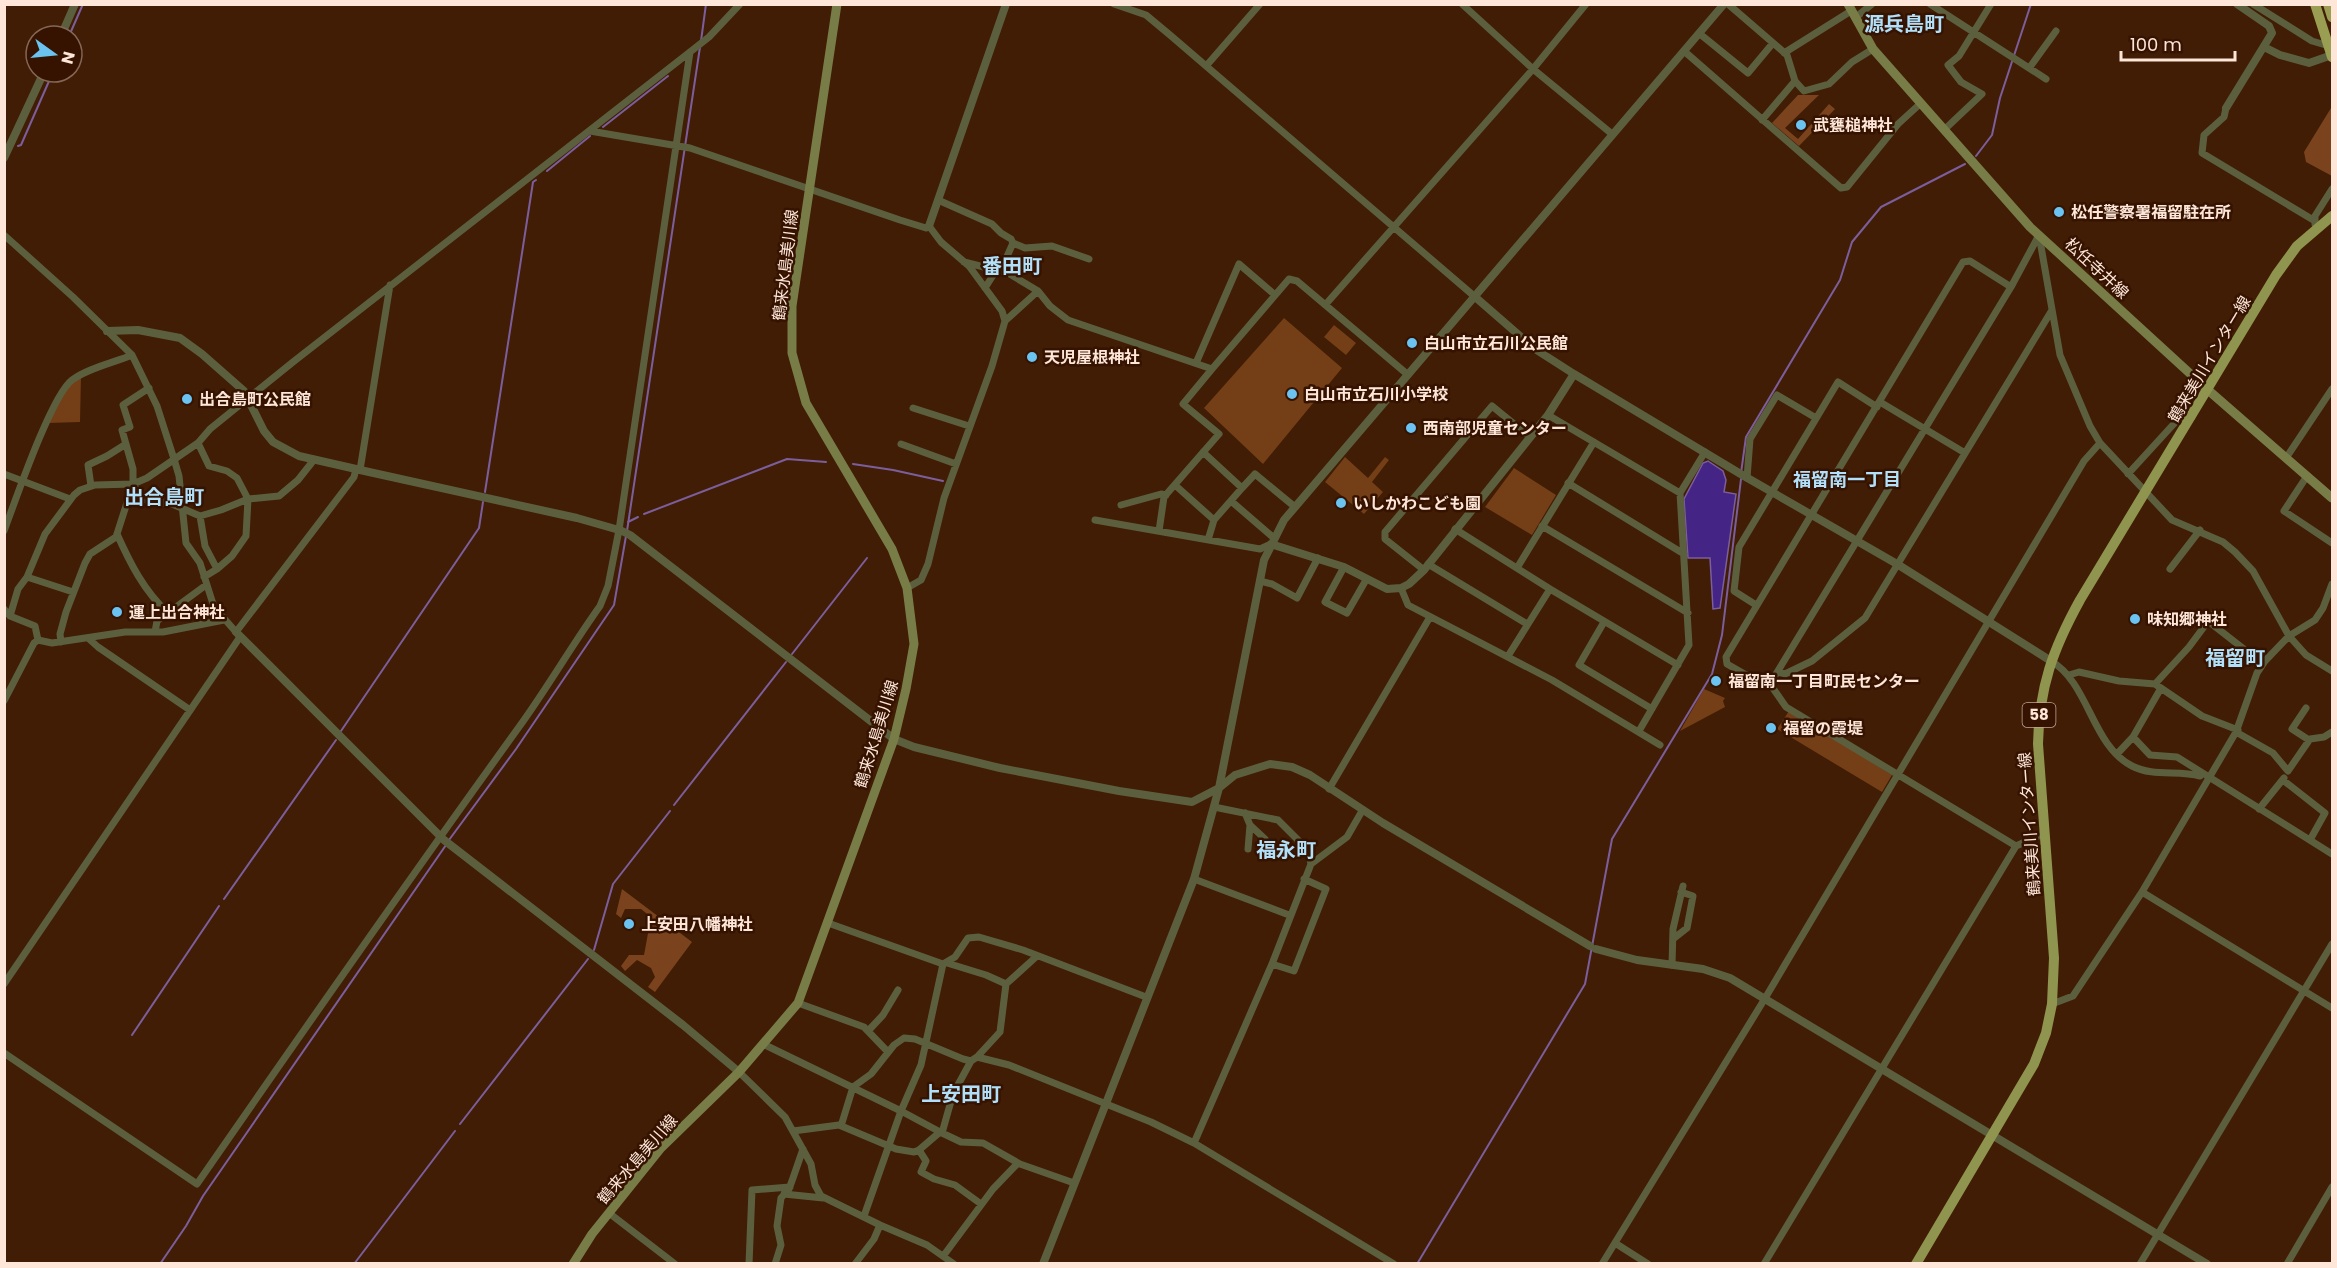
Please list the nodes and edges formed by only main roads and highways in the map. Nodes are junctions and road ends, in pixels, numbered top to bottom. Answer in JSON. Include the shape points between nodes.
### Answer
{"nodes":[{"id":1,"x":837,"y":4,"type":"edge"},
{"id":2,"x":2315,"y":4,"type":"edge"},
{"id":3,"x":1852,"y":11,"type":"edge"},
{"id":4,"x":2331,"y":53,"type":"edge"},
{"id":5,"x":2332,"y":216,"type":"edge"},
{"id":6,"x":2208,"y":390,"type":"junction"},
{"id":7,"x":2332,"y":498,"type":"edge"},
{"id":8,"x":573,"y":1263,"type":"edge"},
{"id":9,"x":1916,"y":1263,"type":"edge"}],
"edges":[{"from":1,"to":8,"type":"main road","name":"鶴来水島美川線","via":[[792,306],[792,353],[806,403],[892,549],[907,588],[914,644],[906,689],[894,739],[798,1003],[739,1072],[661,1148]]},
{"from":2,"to":4,"type":"highway"},
{"from":3,"to":6,"type":"main road","name":"松任寺井線","via":[[1873,49],[2030,227]]},
{"from":5,"to":6,"type":"main road","name":"鶴来美川インター線","number":"58","via":[[2315,225],[2276,275]]},
{"from":6,"to":7,"type":"main road","name":"松任寺井線"},
{"from":6,"to":9,"type":"main road","name":"鶴来美川インター線","number":"58","via":[[2075,609],[2051,661],[2038,719],[2054,958],[2046,1033],[2034,1064],[1994,1135]]}]}
